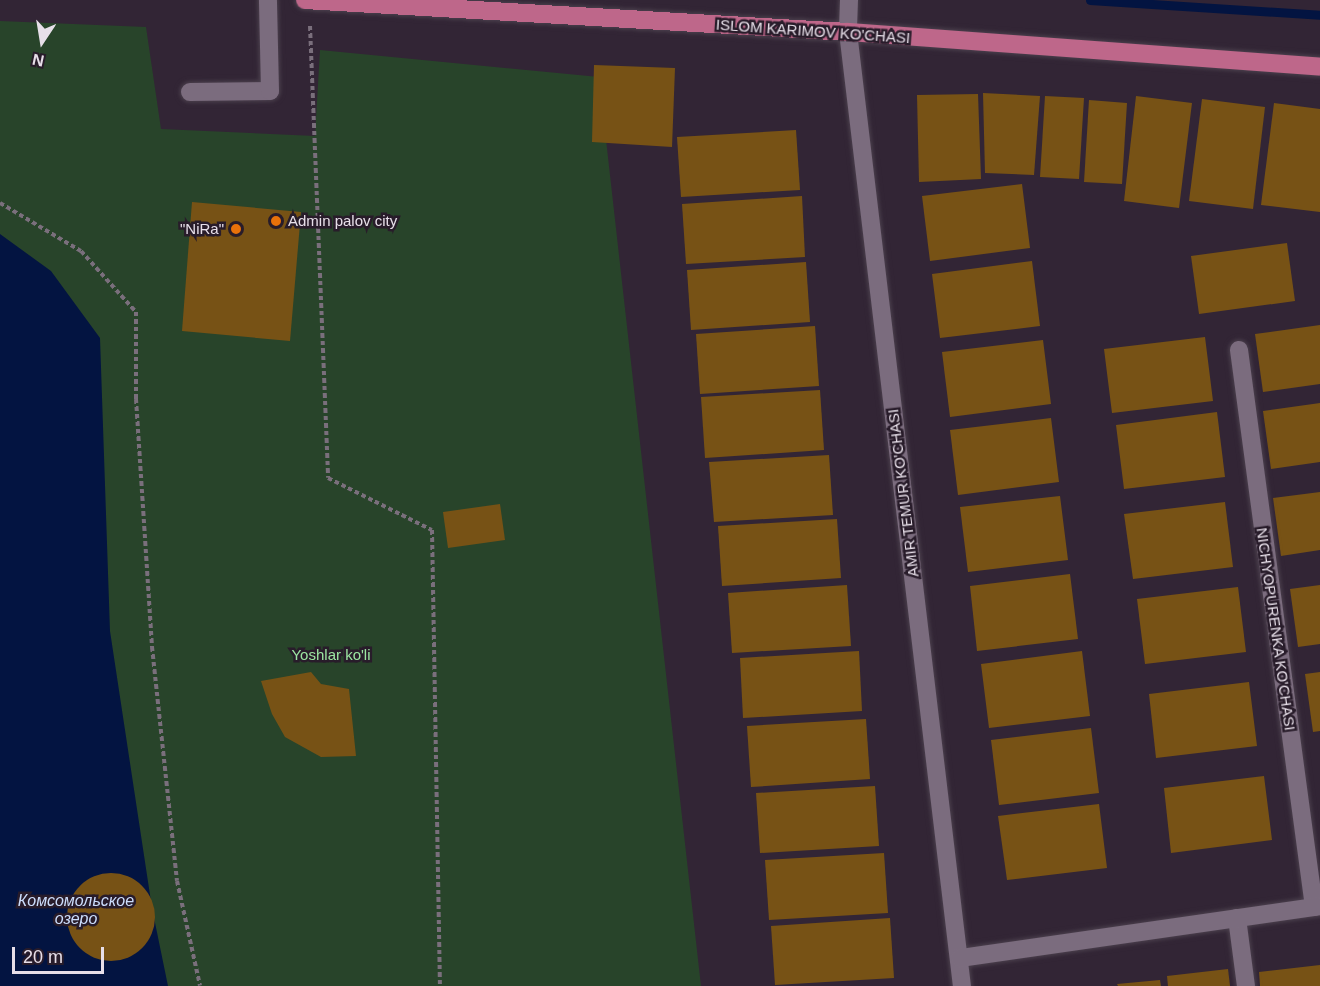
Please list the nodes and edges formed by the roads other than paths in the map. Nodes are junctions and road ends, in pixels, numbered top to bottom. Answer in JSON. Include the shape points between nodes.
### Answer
{"nodes":[{"id":1,"x":268,"y":0,"type":"edge"},
{"id":2,"x":305,"y":0,"type":"edge"},
{"id":3,"x":849,"y":0,"type":"edge"},
{"id":4,"x":848,"y":32,"type":"junction"},
{"id":5,"x":1320,"y":67,"type":"edge"},
{"id":6,"x":190,"y":92,"type":"dead end"},
{"id":7,"x":1239,"y":350,"type":"dead end"},
{"id":8,"x":1317,"y":906,"type":"edge"},
{"id":9,"x":1237,"y":918,"type":"junction"},
{"id":10,"x":960,"y":958,"type":"junction"},
{"id":11,"x":962,"y":986,"type":"edge"},
{"id":12,"x":1246,"y":986,"type":"edge"}],
"edges":[{"from":1,"to":6,"type":"street","via":[[270,91]]},
{"from":2,"to":4,"type":"main road","name":"ISLOM KARIMOV KO'CHASI"},
{"from":3,"to":4,"type":"street","name":"AMIR TEMUR KO'CHASI"},
{"from":4,"to":5,"type":"main road","name":"ISLOM KARIMOV KO'CHASI"},
{"from":4,"to":10,"type":"street","name":"AMIR TEMUR KO'CHASI"},
{"from":7,"to":8,"type":"street","name":"NICHYOPURENKA KO'CHASI"},
{"from":8,"to":9,"type":"street","name":"NICHYOPURENKA KO'CHASI"},
{"from":9,"to":10,"type":"street","name":"NICHYOPURENKA KO'CHASI"},
{"from":9,"to":12,"type":"street"},
{"from":10,"to":11,"type":"street","name":"AMIR TEMUR KO'CHASI"}]}
